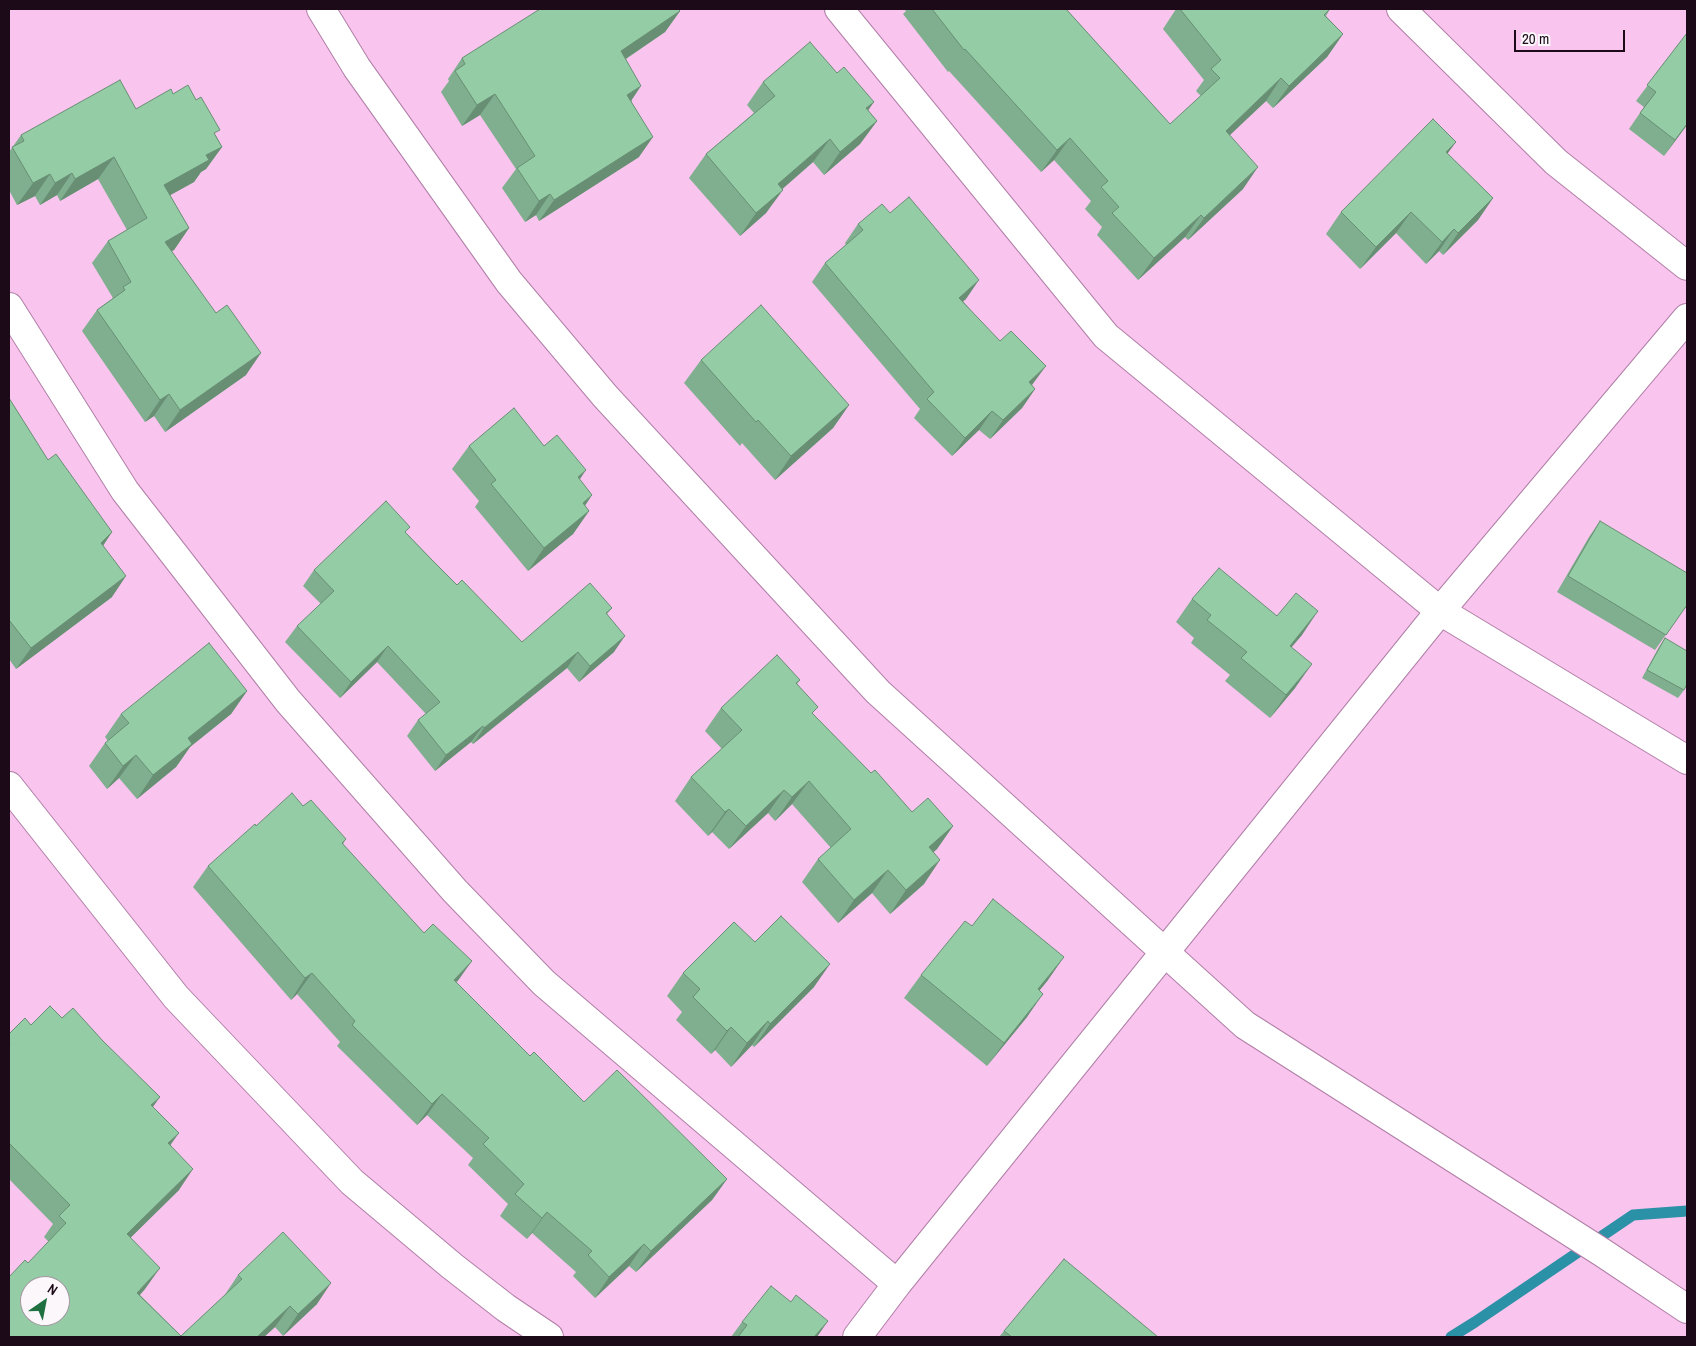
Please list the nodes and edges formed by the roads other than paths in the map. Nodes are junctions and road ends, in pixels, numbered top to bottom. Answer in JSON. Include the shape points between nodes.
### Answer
{"nodes":[{"id":1,"x":320,"y":9,"type":"edge"},
{"id":2,"x":839,"y":9,"type":"edge"},
{"id":3,"x":1401,"y":9,"type":"edge"},
{"id":4,"x":1687,"y":266,"type":"edge"},
{"id":5,"x":9,"y":307,"type":"edge"},
{"id":6,"x":1687,"y":318,"type":"edge"},
{"id":7,"x":1440,"y":611,"type":"junction"},
{"id":8,"x":1687,"y":760,"type":"edge"},
{"id":9,"x":9,"y":786,"type":"edge"},
{"id":10,"x":1164,"y":952,"type":"junction"},
{"id":11,"x":896,"y":1284,"type":"junction"},
{"id":12,"x":1687,"y":1308,"type":"edge"},
{"id":13,"x":549,"y":1337,"type":"edge"},
{"id":14,"x":857,"y":1337,"type":"edge"}],
"edges":[{"from":1,"to":10,"type":"street","via":[[357,68],[509,282],[605,396],[878,692]]},
{"from":2,"to":7,"type":"street","via":[[1106,336]]},
{"from":3,"to":4,"type":"street","via":[[1556,162]]},
{"from":5,"to":11,"type":"street","via":[[125,491],[288,701],[455,891],[544,984]]},
{"from":6,"to":7,"type":"street"},
{"from":7,"to":8,"type":"street"},
{"from":7,"to":10,"type":"street"},
{"from":9,"to":13,"type":"street","via":[[176,997],[352,1182],[452,1266]]},
{"from":10,"to":11,"type":"street"},
{"from":10,"to":12,"type":"street","via":[[1245,1025]]},
{"from":11,"to":14,"type":"street"}]}
